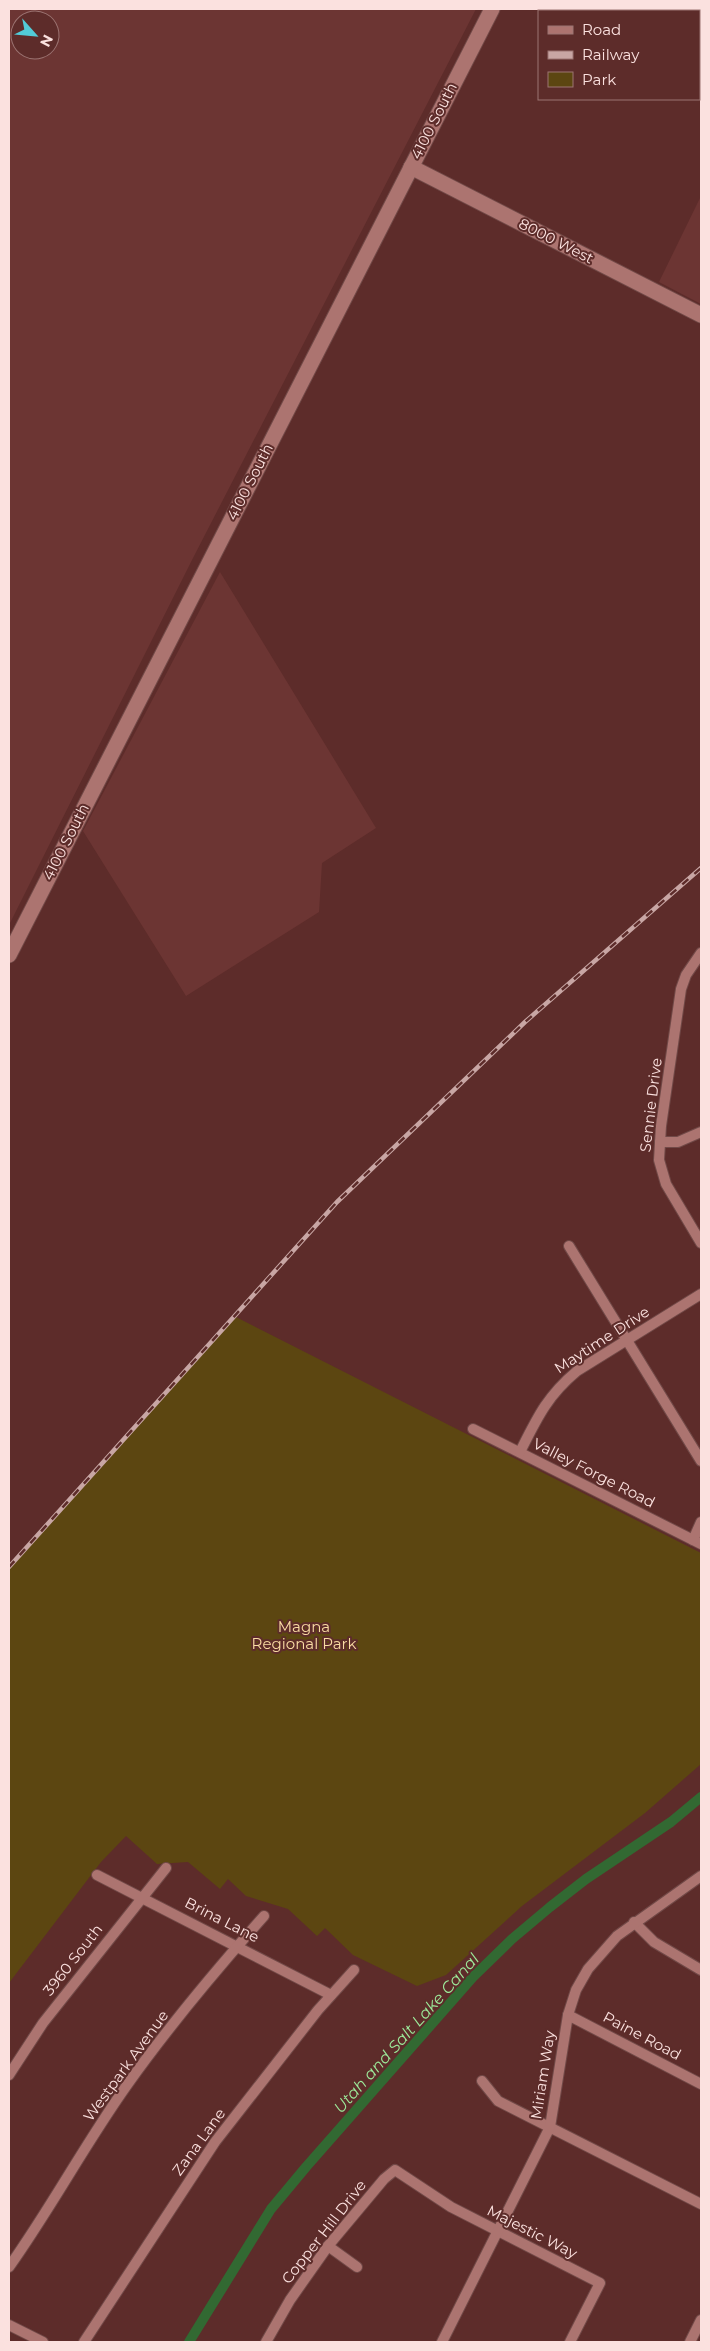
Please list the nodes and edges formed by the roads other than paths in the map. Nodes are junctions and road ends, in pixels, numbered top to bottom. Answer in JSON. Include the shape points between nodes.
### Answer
{"nodes":[{"id":1,"x":492,"y":9,"type":"edge"},
{"id":2,"x":411,"y":167,"type":"junction"},
{"id":3,"x":701,"y":314,"type":"edge"},
{"id":4,"x":701,"y":953,"type":"edge"},
{"id":5,"x":9,"y":955,"type":"edge"},
{"id":6,"x":701,"y":1132,"type":"edge"},
{"id":7,"x":660,"y":1142,"type":"junction"},
{"id":8,"x":701,"y":1243,"type":"edge"},
{"id":9,"x":569,"y":1246,"type":"dead end"},
{"id":10,"x":701,"y":1294,"type":"edge"},
{"id":11,"x":627,"y":1341,"type":"junction"},
{"id":12,"x":473,"y":1428,"type":"dead end"},
{"id":13,"x":520,"y":1452,"type":"junction"},
{"id":14,"x":701,"y":1461,"type":"edge"},
{"id":15,"x":701,"y":1522,"type":"edge"},
{"id":16,"x":697,"y":1542,"type":"edge"},
{"id":17,"x":166,"y":1868,"type":"dead end"},
{"id":18,"x":98,"y":1875,"type":"dead end"},
{"id":19,"x":701,"y":1876,"type":"edge"},
{"id":20,"x":142,"y":1897,"type":"junction"},
{"id":21,"x":264,"y":1916,"type":"dead end"},
{"id":22,"x":634,"y":1922,"type":"junction"},
{"id":23,"x":238,"y":1945,"type":"junction"},
{"id":24,"x":354,"y":1970,"type":"dead end"},
{"id":25,"x":701,"y":1970,"type":"edge"},
{"id":26,"x":331,"y":1994,"type":"junction"},
{"id":27,"x":568,"y":2015,"type":"junction"},
{"id":28,"x":9,"y":2075,"type":"edge"},
{"id":29,"x":482,"y":2081,"type":"dead end"},
{"id":30,"x":701,"y":2084,"type":"edge"},
{"id":31,"x":550,"y":2127,"type":"junction"},
{"id":32,"x":395,"y":2170,"type":"joint"},
{"id":33,"x":701,"y":2204,"type":"edge"},
{"id":34,"x":498,"y":2231,"type":"junction"},
{"id":35,"x":328,"y":2246,"type":"junction"},
{"id":36,"x":9,"y":2267,"type":"edge"},
{"id":37,"x":357,"y":2267,"type":"dead end"},
{"id":38,"x":701,"y":2320,"type":"edge"},
{"id":39,"x":9,"y":2325,"type":"edge"},
{"id":40,"x":271,"y":2341,"type":"edge"},
{"id":41,"x":43,"y":2342,"type":"edge"},
{"id":42,"x":84,"y":2342,"type":"edge"},
{"id":43,"x":442,"y":2342,"type":"edge"},
{"id":44,"x":570,"y":2342,"type":"edge"},
{"id":45,"x":690,"y":2342,"type":"edge"}],
"edges":[{"from":1,"to":2,"type":"main road","name":"4100 South"},
{"from":2,"to":3,"type":"main road","name":"8000 West"},
{"from":2,"to":5,"type":"main road","name":"4100 South"},
{"from":4,"to":7,"type":"street","name":"Sennie Drive","via":[[681,989]]},
{"from":6,"to":7,"type":"street","via":[[678,1142]]},
{"from":7,"to":8,"type":"street","name":"Sennie Drive","via":[[661,1172]]},
{"from":9,"to":11,"type":"street"},
{"from":10,"to":11,"type":"street","name":"Maytime Drive"},
{"from":11,"to":13,"type":"street","name":"Maytime Drive","via":[[558,1387],[542,1409]]},
{"from":11,"to":14,"type":"street"},
{"from":12,"to":13,"type":"street","name":"Valley Forge Road"},
{"from":13,"to":16,"type":"street","name":"Valley Forge Road"},
{"from":15,"to":16,"type":"street"},
{"from":17,"to":20,"type":"street","name":"3960 South"},
{"from":18,"to":20,"type":"street","name":"Brina Lane"},
{"from":19,"to":22,"type":"street","name":"Miriam Way"},
{"from":20,"to":23,"type":"street","name":"Brina Lane"},
{"from":20,"to":28,"type":"street","name":"3960 South","via":[[43,2024]]},
{"from":21,"to":23,"type":"street","name":"Westpark Avenue"},
{"from":22,"to":25,"type":"street","via":[[654,1942]]},
{"from":22,"to":27,"type":"street","name":"Miriam Way","via":[[588,1969],[576,1990]]},
{"from":23,"to":26,"type":"street","name":"Brina Lane"},
{"from":23,"to":36,"type":"street","name":"Westpark Avenue","via":[[128,2084],[43,2220]]},
{"from":24,"to":26,"type":"street","name":"Zana Lane"},
{"from":26,"to":42,"type":"street","name":"Zana Lane","via":[[205,2156]]},
{"from":27,"to":30,"type":"street","name":"Paine Road"},
{"from":27,"to":31,"type":"street","name":"Miriam Way"},
{"from":29,"to":31,"type":"street","via":[[498,2101]]},
{"from":31,"to":33,"type":"street"},
{"from":31,"to":34,"type":"street","name":"Miriam Way"},
{"from":32,"to":34,"type":"street","name":"Majestic Way","via":[[441,2202]]},
{"from":32,"to":35,"type":"street","name":"Copper Hill Drive"},
{"from":34,"to":43,"type":"street","name":"Miriam Way"},
{"from":34,"to":44,"type":"street","name":"Majestic Way","via":[[600,2282]]},
{"from":35,"to":37,"type":"street"},
{"from":35,"to":40,"type":"street","name":"Copper Hill Drive","via":[[290,2300]]},
{"from":38,"to":45,"type":"street"},
{"from":39,"to":41,"type":"street"}]}
